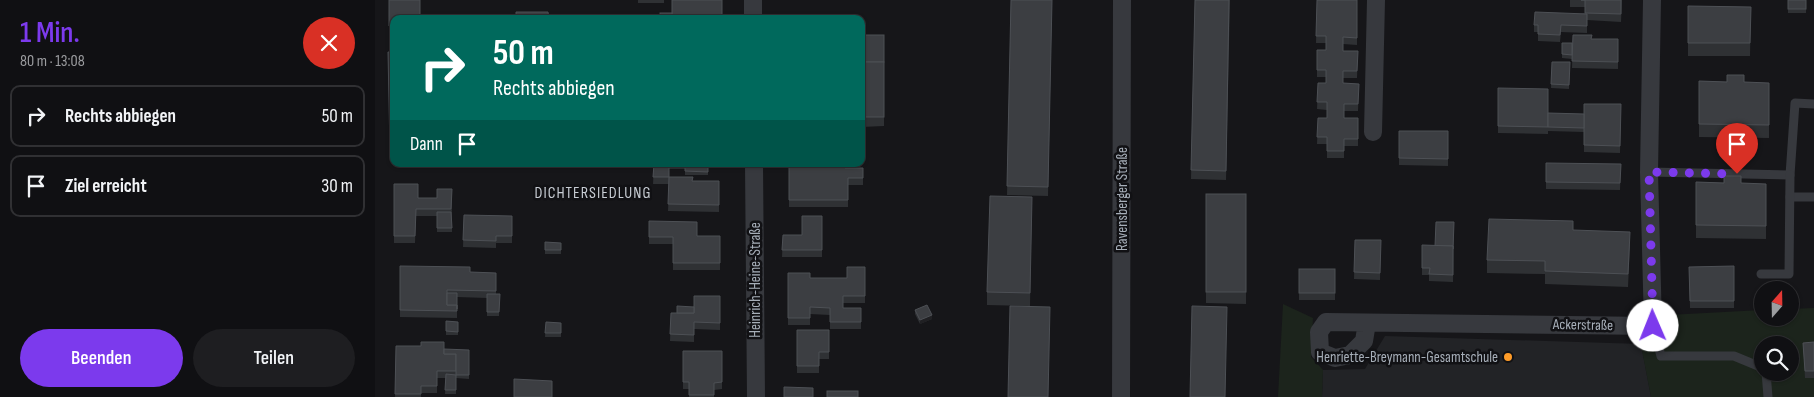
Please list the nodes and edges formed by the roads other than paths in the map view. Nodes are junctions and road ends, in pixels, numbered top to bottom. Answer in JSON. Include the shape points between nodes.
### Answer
{"nodes":[{"id":1,"x":753,"y":0,"type":"edge"},
{"id":2,"x":1122,"y":0,"type":"edge"},
{"id":3,"x":1376,"y":0,"type":"edge"},
{"id":4,"x":1652,"y":0,"type":"edge"},
{"id":5,"x":753,"y":15,"type":"edge"},
{"id":6,"x":1814,"y":104,"type":"edge"},
{"id":7,"x":1373,"y":132,"type":"dead end"},
{"id":8,"x":754,"y":167,"type":"edge"},
{"id":9,"x":1649,"y":172,"type":"junction"},
{"id":10,"x":1790,"y":175,"type":"junction"},
{"id":11,"x":1790,"y":197,"type":"junction"},
{"id":12,"x":1814,"y":197,"type":"edge"},
{"id":13,"x":1761,"y":274,"type":"dead end"},
{"id":14,"x":1367,"y":323,"type":"dead end"},
{"id":15,"x":1653,"y":326,"type":"junction"},
{"id":16,"x":1754,"y":364,"type":"edge"},
{"id":17,"x":1767,"y":381,"type":"edge"},
{"id":18,"x":756,"y":397,"type":"edge"},
{"id":19,"x":1121,"y":397,"type":"edge"},
{"id":20,"x":1768,"y":397,"type":"edge"}],
"edges":[{"from":1,"to":5,"type":"street"},
{"from":2,"to":19,"type":"street","name":"Ravensberger Straße"},
{"from":3,"to":7,"type":"street"},
{"from":4,"to":9,"type":"street"},
{"from":6,"to":10,"type":"lane","via":[[1795,103]]},
{"from":8,"to":18,"type":"street","name":"Heinrich-Heine-Straße"},
{"from":9,"to":10,"type":"lane"},
{"from":9,"to":15,"type":"street"},
{"from":10,"to":11,"type":"lane"},
{"from":11,"to":12,"type":"lane"},
{"from":11,"to":13,"type":"lane","via":[[1789,274]]},
{"from":14,"to":15,"type":"street","name":"Ackerstraße"},
{"from":15,"to":16,"type":"lane","via":[[1661,356],[1734,356]]},
{"from":17,"to":20,"type":"lane"}]}
